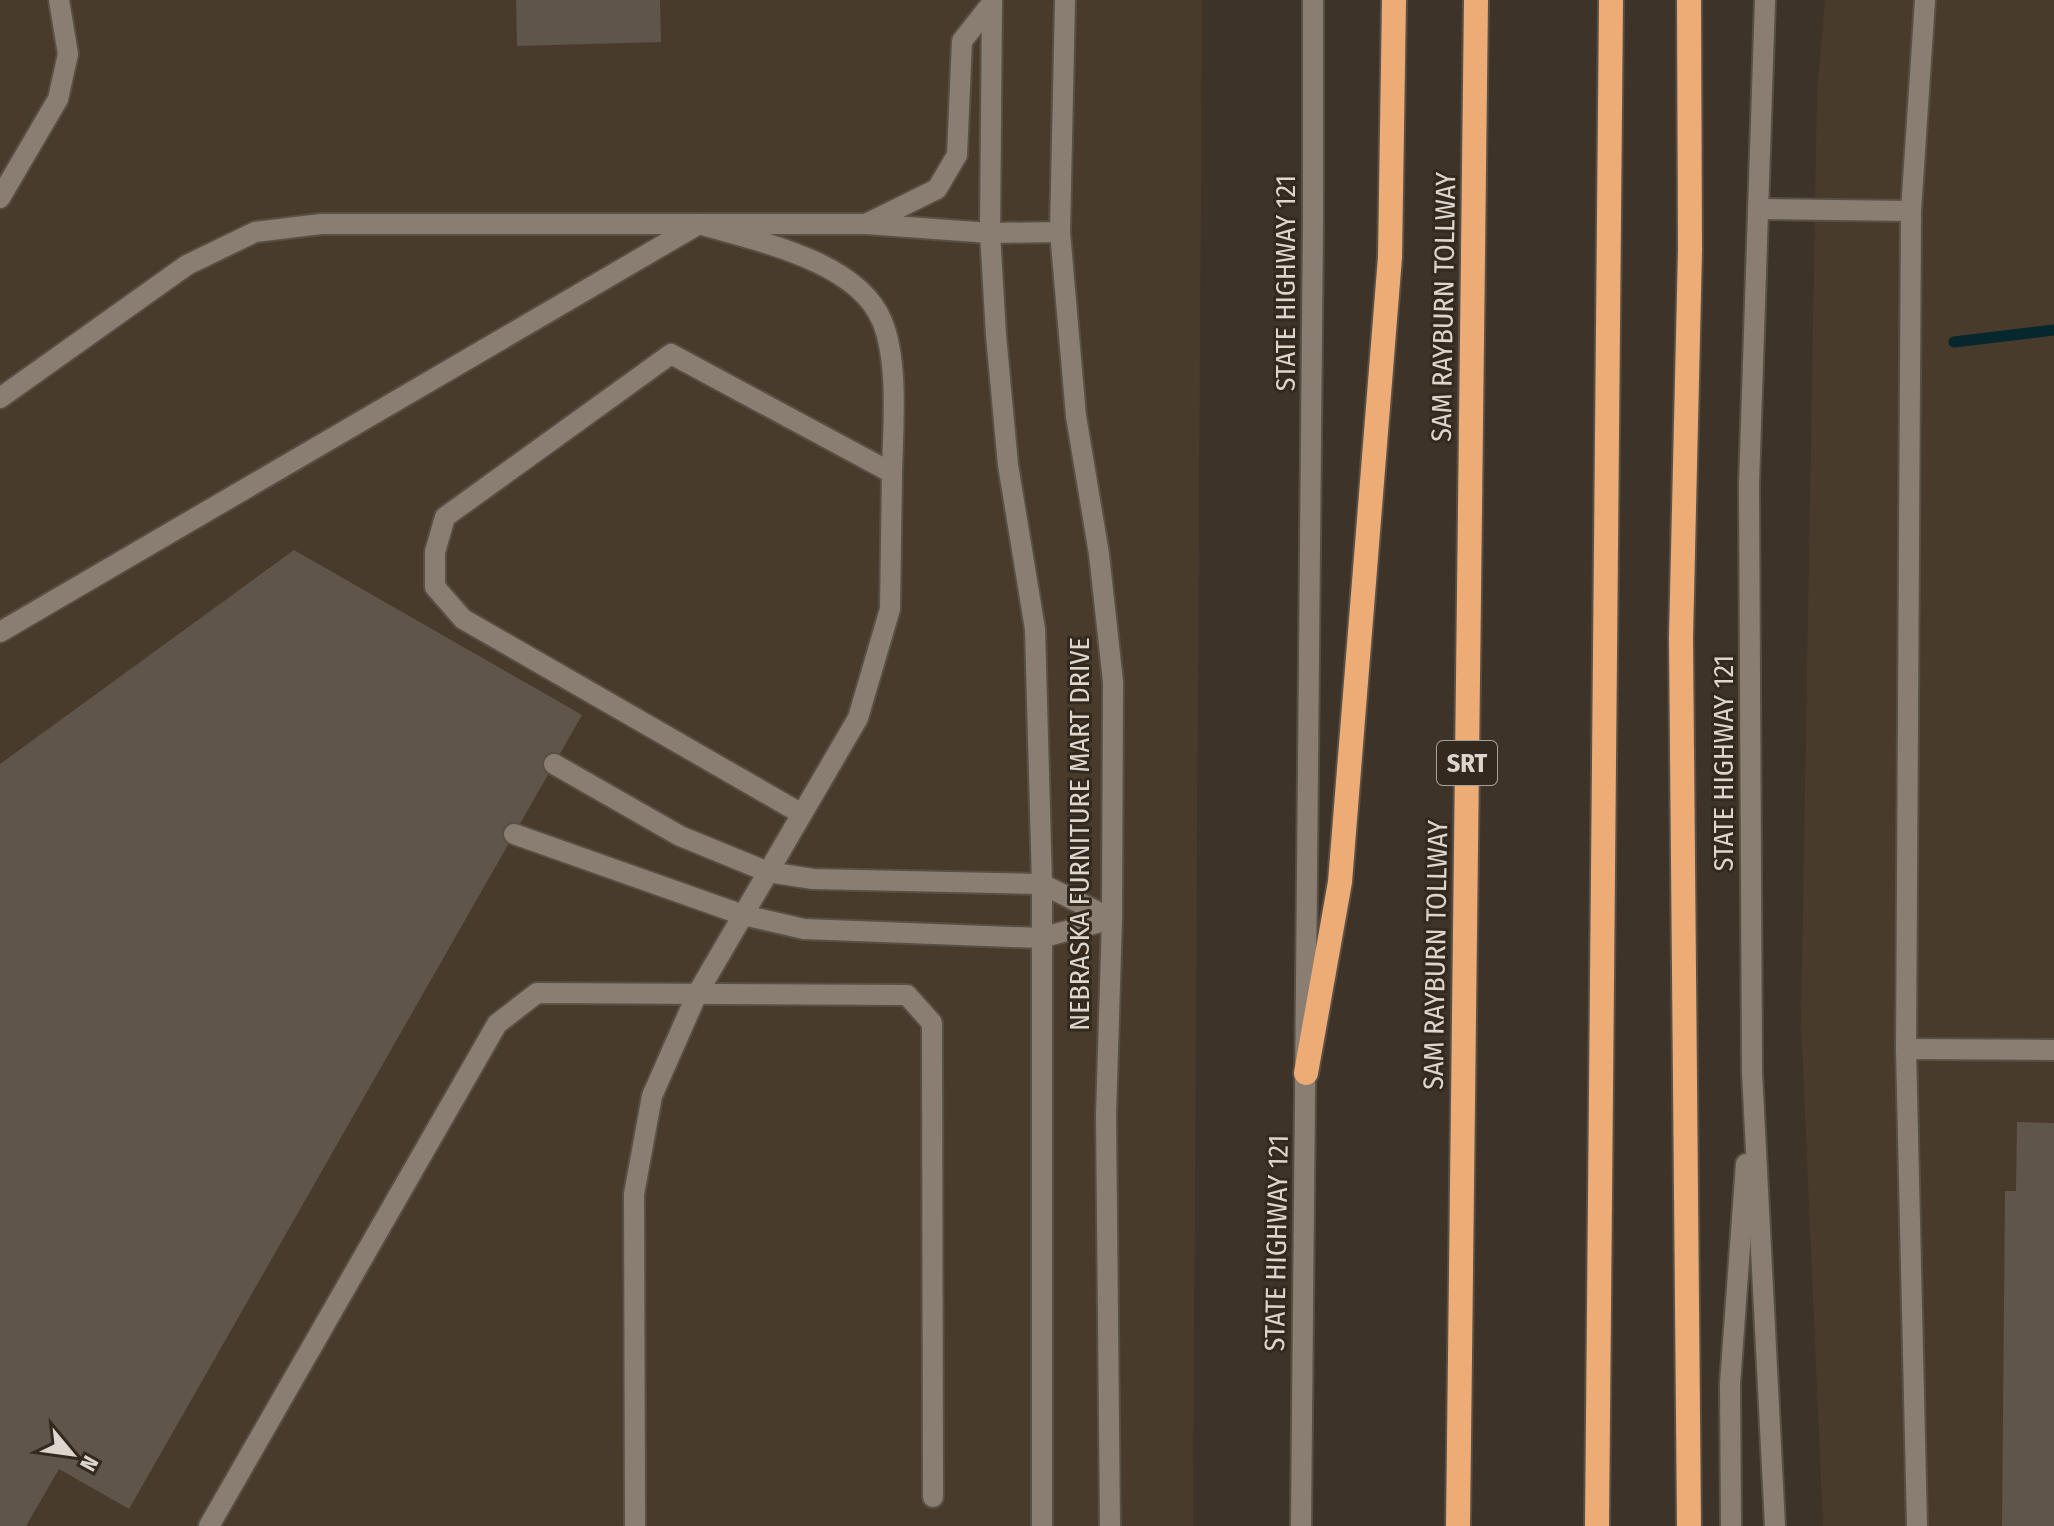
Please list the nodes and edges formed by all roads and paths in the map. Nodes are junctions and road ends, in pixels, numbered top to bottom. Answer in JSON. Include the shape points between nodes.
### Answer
{"nodes":[{"id":1,"x":59,"y":0,"type":"edge"},
{"id":2,"x":1065,"y":0,"type":"edge"},
{"id":3,"x":1313,"y":0,"type":"edge"},
{"id":4,"x":1394,"y":0,"type":"edge"},
{"id":5,"x":1476,"y":0,"type":"edge"},
{"id":6,"x":1611,"y":0,"type":"edge"},
{"id":7,"x":1689,"y":0,"type":"edge"},
{"id":8,"x":1765,"y":0,"type":"edge"},
{"id":9,"x":1925,"y":0,"type":"edge"},
{"id":10,"x":992,"y":2,"type":"edge"},
{"id":11,"x":0,"y":198,"type":"edge"},
{"id":12,"x":1758,"y":209,"type":"junction"},
{"id":13,"x":1911,"y":211,"type":"junction"},
{"id":14,"x":699,"y":224,"type":"junction"},
{"id":15,"x":866,"y":224,"type":"junction"},
{"id":16,"x":1060,"y":232,"type":"junction"},
{"id":17,"x":990,"y":233,"type":"junction"},
{"id":18,"x":0,"y":398,"type":"edge"},
{"id":19,"x":892,"y":473,"type":"junction"},
{"id":20,"x":0,"y":632,"type":"edge"},
{"id":21,"x":554,"y":764,"type":"dead end"},
{"id":22,"x":802,"y":814,"type":"junction"},
{"id":23,"x":514,"y":834,"type":"dead end"},
{"id":24,"x":768,"y":872,"type":"junction"},
{"id":25,"x":1042,"y":884,"type":"junction"},
{"id":26,"x":743,"y":915,"type":"junction"},
{"id":27,"x":1112,"y":919,"type":"junction"},
{"id":28,"x":1040,"y":938,"type":"junction"},
{"id":29,"x":697,"y":994,"type":"junction"},
{"id":30,"x":1906,"y":1049,"type":"junction"},
{"id":31,"x":2054,"y":1050,"type":"edge"},
{"id":32,"x":1752,"y":1072,"type":"junction"},
{"id":33,"x":1306,"y":1073,"type":"junction"},
{"id":34,"x":933,"y":1497,"type":"dead end"},
{"id":35,"x":209,"y":1526,"type":"edge"},
{"id":36,"x":635,"y":1526,"type":"edge"},
{"id":37,"x":1042,"y":1526,"type":"edge"},
{"id":38,"x":1110,"y":1526,"type":"edge"},
{"id":39,"x":1301,"y":1526,"type":"edge"},
{"id":40,"x":1458,"y":1526,"type":"edge"},
{"id":41,"x":1597,"y":1526,"type":"edge"},
{"id":42,"x":1689,"y":1526,"type":"edge"},
{"id":43,"x":1731,"y":1526,"type":"edge"},
{"id":44,"x":1775,"y":1526,"type":"edge"},
{"id":45,"x":1917,"y":1526,"type":"edge"}],
"edges":[{"from":1,"to":11,"type":"main road","via":[[68,54],[58,99]]},
{"from":2,"to":16,"type":"main road","name":"NEBRASKA FURNITURE MART DRIVE"},
{"from":3,"to":33,"type":"main road","name":"STATE HIGHWAY 121"},
{"from":4,"to":33,"type":"highway","via":[[1390,257],[1342,866]]},
{"from":5,"to":40,"type":"highway","name":"SAM RAYBURN TOLLWAY","number":"SRT"},
{"from":6,"to":41,"type":"highway"},
{"from":7,"to":42,"type":"highway","via":[[1690,250],[1681,638]]},
{"from":8,"to":12,"type":"main road","name":"STATE HIGHWAY 121"},
{"from":9,"to":13,"type":"main road"},
{"from":10,"to":15,"type":"main road","via":[[962,41],[957,155],[937,189]]},
{"from":10,"to":17,"type":"main road","name":"NEBRASKA FURNITURE MART DRIVE"},
{"from":12,"to":13,"type":"main road"},
{"from":12,"to":32,"type":"main road","name":"STATE HIGHWAY 121","via":[[1749,484]]},
{"from":13,"to":30,"type":"main road"},
{"from":14,"to":15,"type":"main road"},
{"from":14,"to":18,"type":"main road","via":[[321,224],[255,232],[187,265]]},
{"from":14,"to":19,"type":"main road","via":[[802,255],[851,282],[873,303],[884,323],[893,376]]},
{"from":14,"to":20,"type":"main road"},
{"from":15,"to":17,"type":"main road"},
{"from":16,"to":17,"type":"main road"},
{"from":16,"to":27,"type":"main road","name":"NEBRASKA FURNITURE MART DRIVE","via":[[1076,416],[1113,682]]},
{"from":17,"to":25,"type":"main road","name":"NEBRASKA FURNITURE MART DRIVE","via":[[1008,465],[1035,629]]},
{"from":19,"to":22,"type":"main road","via":[[890,609],[858,718]]},
{"from":19,"to":22,"type":"main road","via":[[671,354],[445,517],[435,552],[435,587],[463,619]]},
{"from":21,"to":24,"type":"main road","via":[[680,836]]},
{"from":22,"to":24,"type":"main road"},
{"from":23,"to":26,"type":"main road"},
{"from":24,"to":25,"type":"main road","via":[[813,879]]},
{"from":24,"to":26,"type":"main road"},
{"from":25,"to":27,"type":"main road"},
{"from":25,"to":28,"type":"main road","name":"NEBRASKA FURNITURE MART DRIVE"},
{"from":26,"to":28,"type":"main road","via":[[804,929]]},
{"from":26,"to":29,"type":"main road"},
{"from":27,"to":28,"type":"main road"},
{"from":27,"to":38,"type":"main road","name":"NEBRASKA FURNITURE MART DRIVE","via":[[1106,1115]]},
{"from":28,"to":37,"type":"main road","name":"NEBRASKA FURNITURE MART DRIVE"},
{"from":29,"to":34,"type":"main road","via":[[907,995],[932,1023]]},
{"from":29,"to":35,"type":"main road","via":[[537,993],[497,1024]]},
{"from":29,"to":36,"type":"main road","via":[[652,1096],[634,1194]]},
{"from":30,"to":31,"type":"main road"},
{"from":30,"to":45,"type":"main road"},
{"from":32,"to":43,"type":"main road","via":[[1730,1384]]},
{"from":32,"to":44,"type":"main road","name":"STATE HIGHWAY 121"},
{"from":33,"to":39,"type":"main road","name":"STATE HIGHWAY 121"}]}
